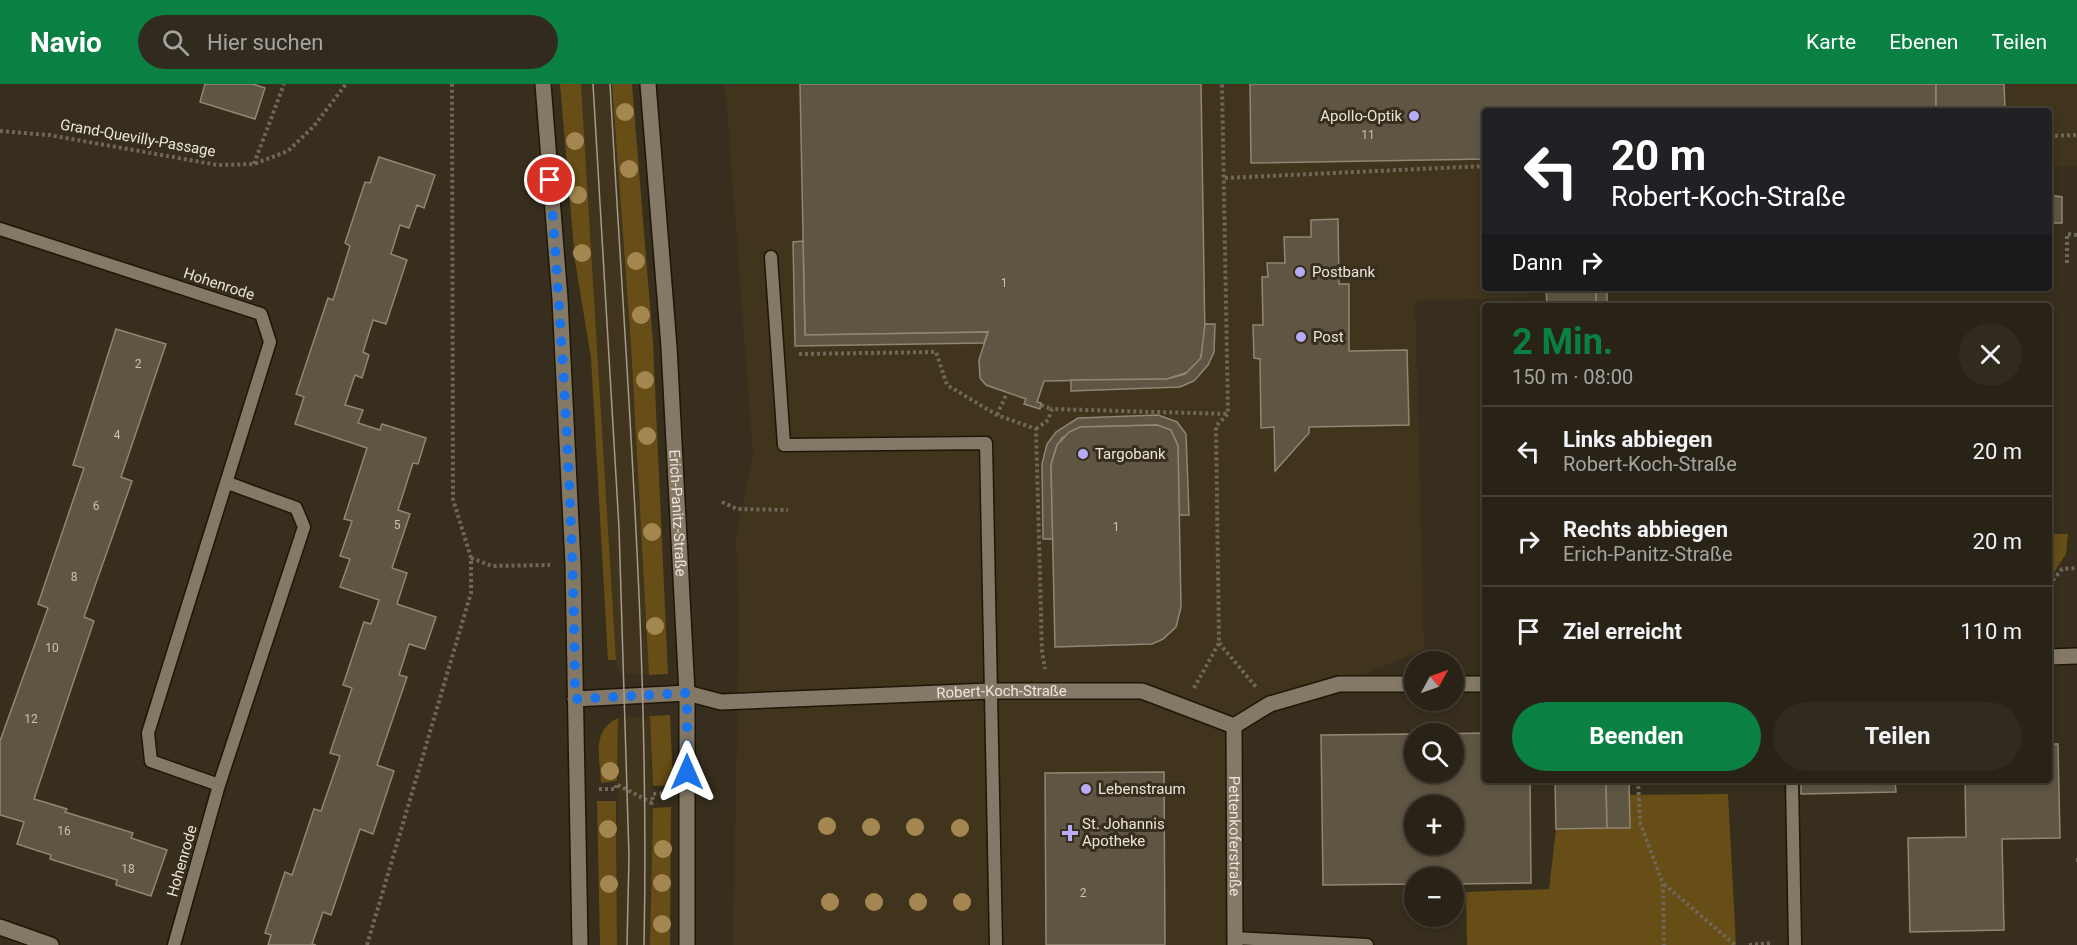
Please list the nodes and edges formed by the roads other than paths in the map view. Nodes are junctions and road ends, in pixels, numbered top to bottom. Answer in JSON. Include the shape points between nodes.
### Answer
{"nodes":[{"id":1,"x":543,"y":84,"type":"edge"},
{"id":2,"x":648,"y":84,"type":"edge"},
{"id":3,"x":0,"y":229,"type":"edge"},
{"id":4,"x":771,"y":257,"type":"dead end"},
{"id":5,"x":228,"y":483,"type":"junction"},
{"id":6,"x":2077,"y":656,"type":"edge"},
{"id":7,"x":2052,"y":657,"type":"edge"},
{"id":8,"x":1404,"y":684,"type":"edge"},
{"id":9,"x":1464,"y":684,"type":"edge"},
{"id":10,"x":1482,"y":684,"type":"edge"},
{"id":11,"x":990,"y":691,"type":"junction"},
{"id":12,"x":687,"y":693,"type":"junction"},
{"id":13,"x":575,"y":699,"type":"junction"},
{"id":14,"x":1234,"y":726,"type":"junction"},
{"id":15,"x":1792,"y":783,"type":"edge"},
{"id":16,"x":219,"y":785,"type":"junction"},
{"id":17,"x":0,"y":927,"type":"edge"},
{"id":18,"x":1235,"y":941,"type":"edge"},
{"id":19,"x":51,"y":945,"type":"edge"},
{"id":20,"x":174,"y":945,"type":"edge"},
{"id":21,"x":580,"y":945,"type":"edge"},
{"id":22,"x":687,"y":945,"type":"edge"},
{"id":23,"x":996,"y":945,"type":"edge"},
{"id":24,"x":1367,"y":945,"type":"edge"},
{"id":25,"x":1795,"y":945,"type":"edge"}],
"edges":[{"from":1,"to":13,"type":"main road","via":[[560,299],[573,564]]},
{"from":2,"to":12,"type":"main road","name":"Erich-Panitz-Straße","via":[[669,347]]},
{"from":3,"to":5,"type":"lane","name":"Hohenrode","via":[[261,314],[270,342]]},
{"from":4,"to":11,"type":"lane","via":[[784,445],[986,443]]},
{"from":5,"to":16,"type":"lane","name":"Hohenrode","via":[[148,733],[151,761]]},
{"from":5,"to":16,"type":"lane","name":"Hohenrode","via":[[296,508],[304,526]]},
{"from":6,"to":7,"type":"main road"},
{"from":8,"to":14,"type":"main road","via":[[1339,684],[1270,704]]},
{"from":9,"to":10,"type":"main road"},
{"from":11,"to":12,"type":"main road","name":"Robert-Koch-Straße","via":[[721,702]]},
{"from":11,"to":14,"type":"main road","name":"Robert-Koch-Straße","via":[[1142,691]]},
{"from":11,"to":23,"type":"lane"},
{"from":12,"to":13,"type":"main road","name":"Robert-Koch-Straße"},
{"from":12,"to":22,"type":"main road","name":"Erich-Panitz-Straße"},
{"from":13,"to":21,"type":"main road"},
{"from":14,"to":18,"type":"main road","name":"Pettenkoferstraße"},
{"from":15,"to":25,"type":"lane"},
{"from":16,"to":20,"type":"lane","name":"Hohenrode"},
{"from":17,"to":19,"type":"main road"},
{"from":18,"to":24,"type":"lane"}]}
